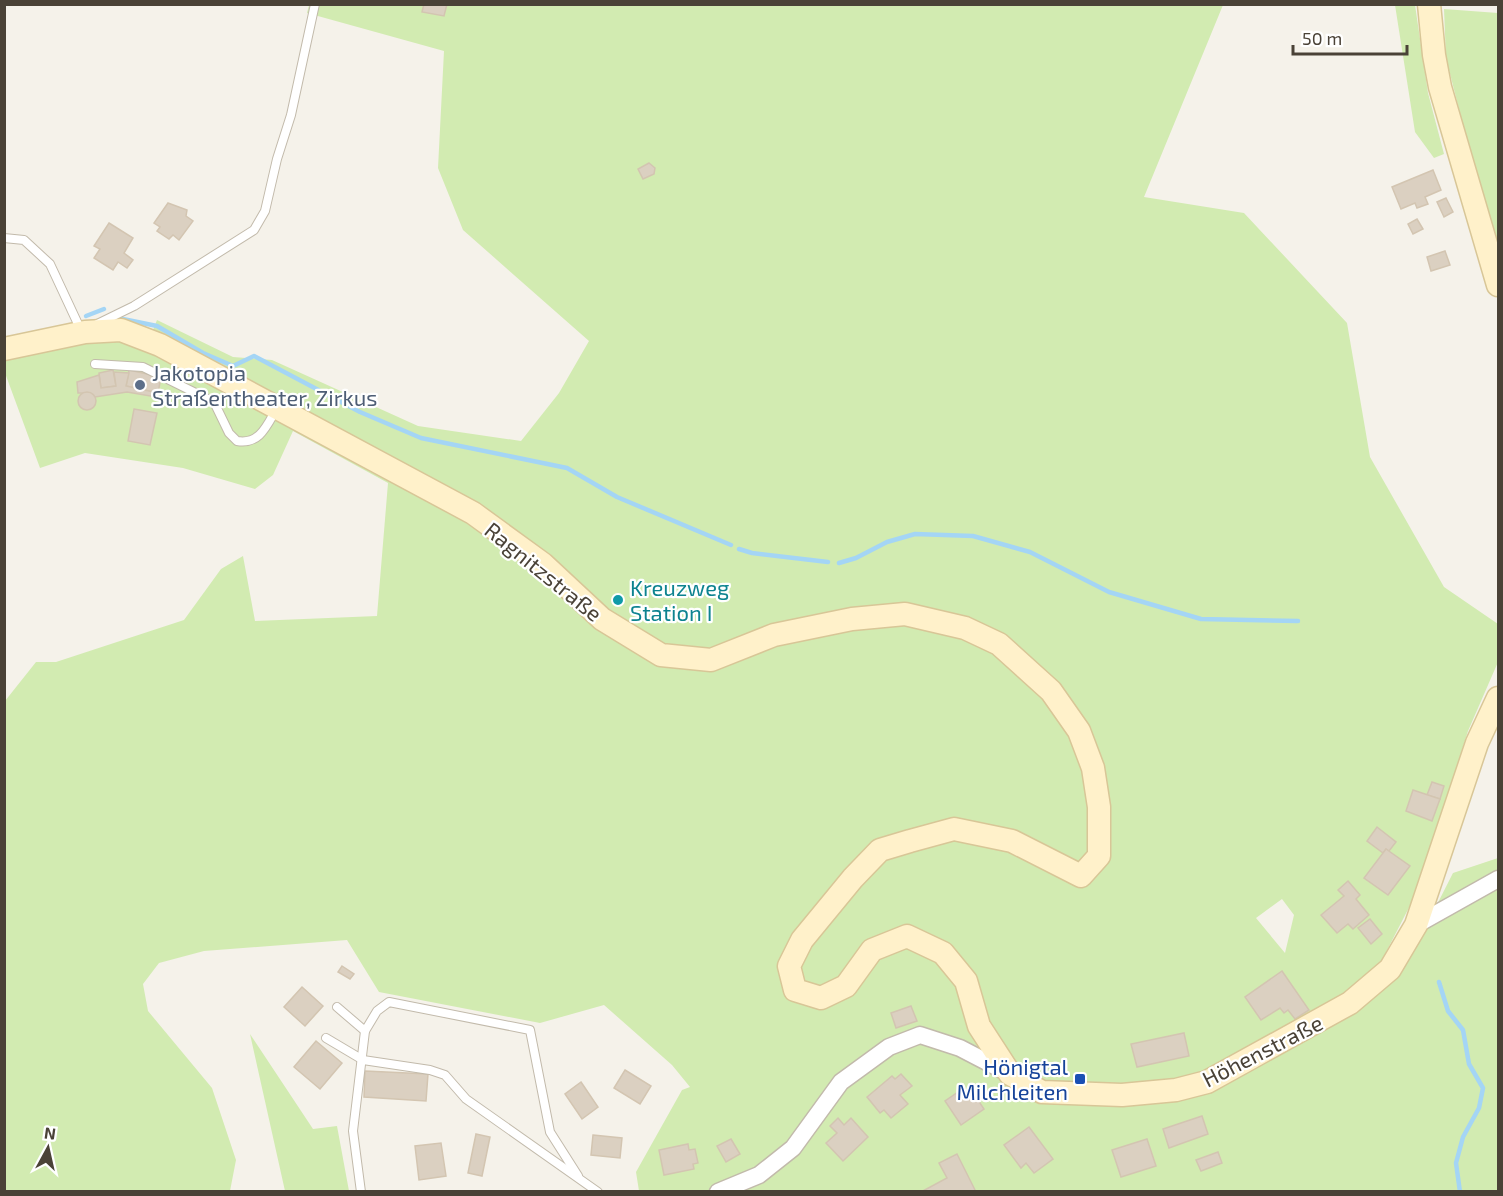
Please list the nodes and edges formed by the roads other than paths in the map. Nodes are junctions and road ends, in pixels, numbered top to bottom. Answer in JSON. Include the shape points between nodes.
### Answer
{"nodes":[{"id":1,"x":315,"y":4,"type":"edge"},
{"id":2,"x":1429,"y":4,"type":"edge"},
{"id":3,"x":4,"y":238,"type":"edge"},
{"id":4,"x":1498,"y":285,"type":"edge"},
{"id":5,"x":86,"y":332,"type":"junction"},
{"id":6,"x":6,"y":345,"type":"edge"},
{"id":7,"x":96,"y":364,"type":"dead end"},
{"id":8,"x":277,"y":408,"type":"junction"},
{"id":9,"x":1498,"y":698,"type":"edge"},
{"id":10,"x":1498,"y":879,"type":"edge"},
{"id":11,"x":1416,"y":925,"type":"junction"},
{"id":12,"x":337,"y":1007,"type":"dead end"},
{"id":13,"x":365,"y":1031,"type":"junction"},
{"id":14,"x":326,"y":1038,"type":"dead end"},
{"id":15,"x":363,"y":1060,"type":"junction"},
{"id":16,"x":1010,"y":1074,"type":"junction"},
{"id":17,"x":578,"y":1176,"type":"junction"},
{"id":18,"x":362,"y":1191,"type":"edge"},
{"id":19,"x":598,"y":1191,"type":"edge"},
{"id":20,"x":718,"y":1191,"type":"edge"}],
"edges":[{"from":1,"to":5,"type":"lane","via":[[291,115],[265,210],[254,231]]},
{"from":2,"to":4,"type":"main road","via":[[1440,87]]},
{"from":3,"to":5,"type":"lane","via":[[24,240],[50,264],[78,324]]},
{"from":5,"to":6,"type":"main road","name":"Ragnitzstraße"},
{"from":5,"to":8,"type":"main road","name":"Ragnitzstraße","via":[[121,330],[160,345]]},
{"from":7,"to":8,"type":"lane","via":[[143,367],[214,402],[237,441],[254,440],[262,434]]},
{"from":8,"to":16,"type":"main road","name":"Ragnitzstraße","via":[[473,513],[543,564],[602,619],[661,655],[711,660],[774,635],[852,618],[905,614],[965,628],[999,644],[1042,683],[1079,730],[1092,768],[1099,807],[1099,856],[1081,876],[1012,841],[954,829],[880,850],[802,940],[789,966],[795,990],[821,998],[846,986],[873,950],[907,936],[943,953],[966,981],[979,1026]]},
{"from":9,"to":11,"type":"main road","name":"Höhenstraße","via":[[1477,743]]},
{"from":10,"to":11,"type":"street"},
{"from":11,"to":16,"type":"main road","name":"Höhenstraße","via":[[1390,969],[1350,1004],[1207,1082],[1176,1090],[1077,1095],[1042,1092]]},
{"from":12,"to":13,"type":"lane"},
{"from":13,"to":15,"type":"lane"},
{"from":13,"to":17,"type":"lane","via":[[377,1011],[389,1002],[530,1030],[550,1132]]},
{"from":14,"to":15,"type":"lane"},
{"from":15,"to":17,"type":"lane","via":[[430,1070],[445,1076],[466,1099]]},
{"from":15,"to":18,"type":"lane","via":[[353,1131]]},
{"from":16,"to":20,"type":"street","name":"Höhenstraße","via":[[960,1048],[920,1035],[889,1047],[841,1082],[793,1148],[759,1175]]},
{"from":17,"to":19,"type":"lane"}]}
